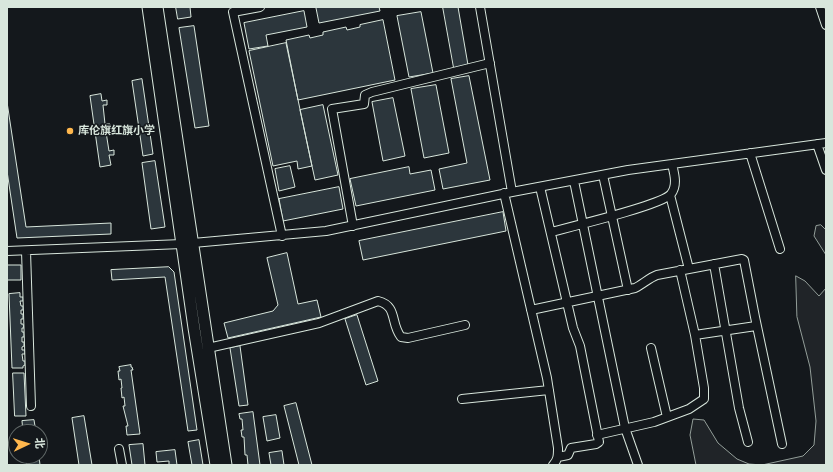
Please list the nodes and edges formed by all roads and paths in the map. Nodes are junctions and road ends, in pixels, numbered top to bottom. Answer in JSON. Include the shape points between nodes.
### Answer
{"nodes":[{"id":1,"x":148,"y":7,"type":"edge"},
{"id":2,"x":158,"y":7,"type":"edge"},
{"id":3,"x":260,"y":7,"type":"edge"},
{"id":4,"x":480,"y":7,"type":"edge"},
{"id":5,"x":821,"y":7,"type":"edge"},
{"id":6,"x":239,"y":9,"type":"edge"},
{"id":7,"x":826,"y":25,"type":"edge"},
{"id":8,"x":490,"y":63,"type":"junction"},
{"id":9,"x":826,"y":143,"type":"edge"},
{"id":10,"x":817,"y":144,"type":"junction"},
{"id":11,"x":750,"y":153,"type":"junction"},
{"id":12,"x":672,"y":164,"type":"junction"},
{"id":13,"x":826,"y":170,"type":"edge"},
{"id":14,"x":603,"y":175,"type":"junction"},
{"id":15,"x":574,"y":181,"type":"junction"},
{"id":16,"x":540,"y":187,"type":"junction"},
{"id":17,"x":508,"y":192,"type":"junction"},
{"id":18,"x":670,"y":195,"type":"junction"},
{"id":19,"x":612,"y":216,"type":"junction"},
{"id":20,"x":583,"y":224,"type":"junction"},
{"id":21,"x":353,"y":226,"type":"junction"},
{"id":22,"x":551,"y":232,"type":"junction"},
{"id":23,"x":282,"y":236,"type":"junction"},
{"id":24,"x":187,"y":244,"type":"junction"},
{"id":25,"x":780,"y":249,"type":"dead end"},
{"id":26,"x":26,"y":250,"type":"junction"},
{"id":27,"x":7,"y":251,"type":"edge"},
{"id":28,"x":714,"y":264,"type":"junction"},
{"id":29,"x":684,"y":270,"type":"junction"},
{"id":30,"x":628,"y":290,"type":"junction"},
{"id":31,"x":598,"y":296,"type":"junction"},
{"id":32,"x":567,"y":302,"type":"junction"},
{"id":33,"x":531,"y":310,"type":"junction"},
{"id":34,"x":465,"y":326,"type":"dead end"},
{"id":35,"x":756,"y":326,"type":"junction"},
{"id":36,"x":727,"y":330,"type":"junction"},
{"id":37,"x":695,"y":335,"type":"junction"},
{"id":38,"x":208,"y":348,"type":"junction"},
{"id":39,"x":651,"y":348,"type":"dead end"},
{"id":40,"x":549,"y":390,"type":"junction"},
{"id":41,"x":462,"y":398,"type":"dead end"},
{"id":42,"x":31,"y":406,"type":"dead end"},
{"id":43,"x":667,"y":417,"type":"junction"},
{"id":44,"x":625,"y":428,"type":"junction"},
{"id":45,"x":597,"y":435,"type":"junction"},
{"id":46,"x":748,"y":442,"type":"dead end"},
{"id":47,"x":782,"y":444,"type":"dead end"},
{"id":48,"x":119,"y":449,"type":"dead end"},
{"id":49,"x":558,"y":457,"type":"junction"},
{"id":50,"x":122,"y":465,"type":"edge"},
{"id":51,"x":216,"y":465,"type":"edge"},
{"id":52,"x":226,"y":465,"type":"edge"},
{"id":53,"x":553,"y":465,"type":"edge"},
{"id":54,"x":638,"y":465,"type":"edge"}],
"edges":[{"from":1,"to":24,"type":"main road"},
{"from":2,"to":24,"type":"main road"},
{"from":3,"to":6,"type":"street"},
{"from":4,"to":8,"type":"street"},
{"from":5,"to":7,"type":"street"},
{"from":6,"to":23,"type":"street","via":[[233,12]]},
{"from":8,"to":17,"type":"street"},
{"from":8,"to":21,"type":"street","via":[[372,92],[365,95],[364,104],[332,109]]},
{"from":9,"to":10,"type":"street"},
{"from":10,"to":11,"type":"street"},
{"from":10,"to":13,"type":"street"},
{"from":11,"to":12,"type":"street"},
{"from":11,"to":25,"type":"street"},
{"from":12,"to":14,"type":"street"},
{"from":12,"to":18,"type":"street","via":[[675,178]]},
{"from":14,"to":15,"type":"street"},
{"from":14,"to":19,"type":"street"},
{"from":15,"to":16,"type":"street"},
{"from":15,"to":20,"type":"street"},
{"from":16,"to":17,"type":"street"},
{"from":16,"to":22,"type":"street"},
{"from":17,"to":21,"type":"street"},
{"from":17,"to":33,"type":"street"},
{"from":18,"to":19,"type":"street","via":[[666,199]]},
{"from":18,"to":29,"type":"street"},
{"from":19,"to":20,"type":"street"},
{"from":19,"to":30,"type":"street"},
{"from":20,"to":22,"type":"street"},
{"from":20,"to":31,"type":"street"},
{"from":21,"to":23,"type":"street"},
{"from":22,"to":32,"type":"street"},
{"from":23,"to":24,"type":"street"},
{"from":24,"to":26,"type":"street"},
{"from":24,"to":38,"type":"main road"},
{"from":24,"to":51,"type":"main road"},
{"from":26,"to":27,"type":"street"},
{"from":26,"to":42,"type":"street"},
{"from":28,"to":29,"type":"street"},
{"from":28,"to":35,"type":"street","via":[[744,260]]},
{"from":28,"to":36,"type":"street"},
{"from":29,"to":30,"type":"street","via":[[648,278],[640,286]]},
{"from":29,"to":37,"type":"street"},
{"from":30,"to":31,"type":"street"},
{"from":31,"to":32,"type":"street"},
{"from":31,"to":44,"type":"street"},
{"from":32,"to":33,"type":"street"},
{"from":32,"to":45,"type":"street","via":[[572,328],[580,346]]},
{"from":33,"to":40,"type":"street"},
{"from":34,"to":38,"type":"street","via":[[408,338],[401,337],[397,332],[390,307],[378,301],[319,323]]},
{"from":35,"to":36,"type":"street"},
{"from":35,"to":47,"type":"street"},
{"from":36,"to":37,"type":"street"},
{"from":36,"to":46,"type":"street","via":[[739,408]]},
{"from":37,"to":43,"type":"street","via":[[704,399],[689,409]]},
{"from":38,"to":52,"type":"main road"},
{"from":39,"to":43,"type":"street"},
{"from":40,"to":41,"type":"street"},
{"from":40,"to":49,"type":"street"},
{"from":43,"to":44,"type":"street"},
{"from":44,"to":45,"type":"street"},
{"from":44,"to":54,"type":"street"},
{"from":45,"to":49,"type":"street","via":[[599,442],[596,444],[572,448],[568,455]]},
{"from":48,"to":50,"type":"street"},
{"from":49,"to":53,"type":"street"}]}
